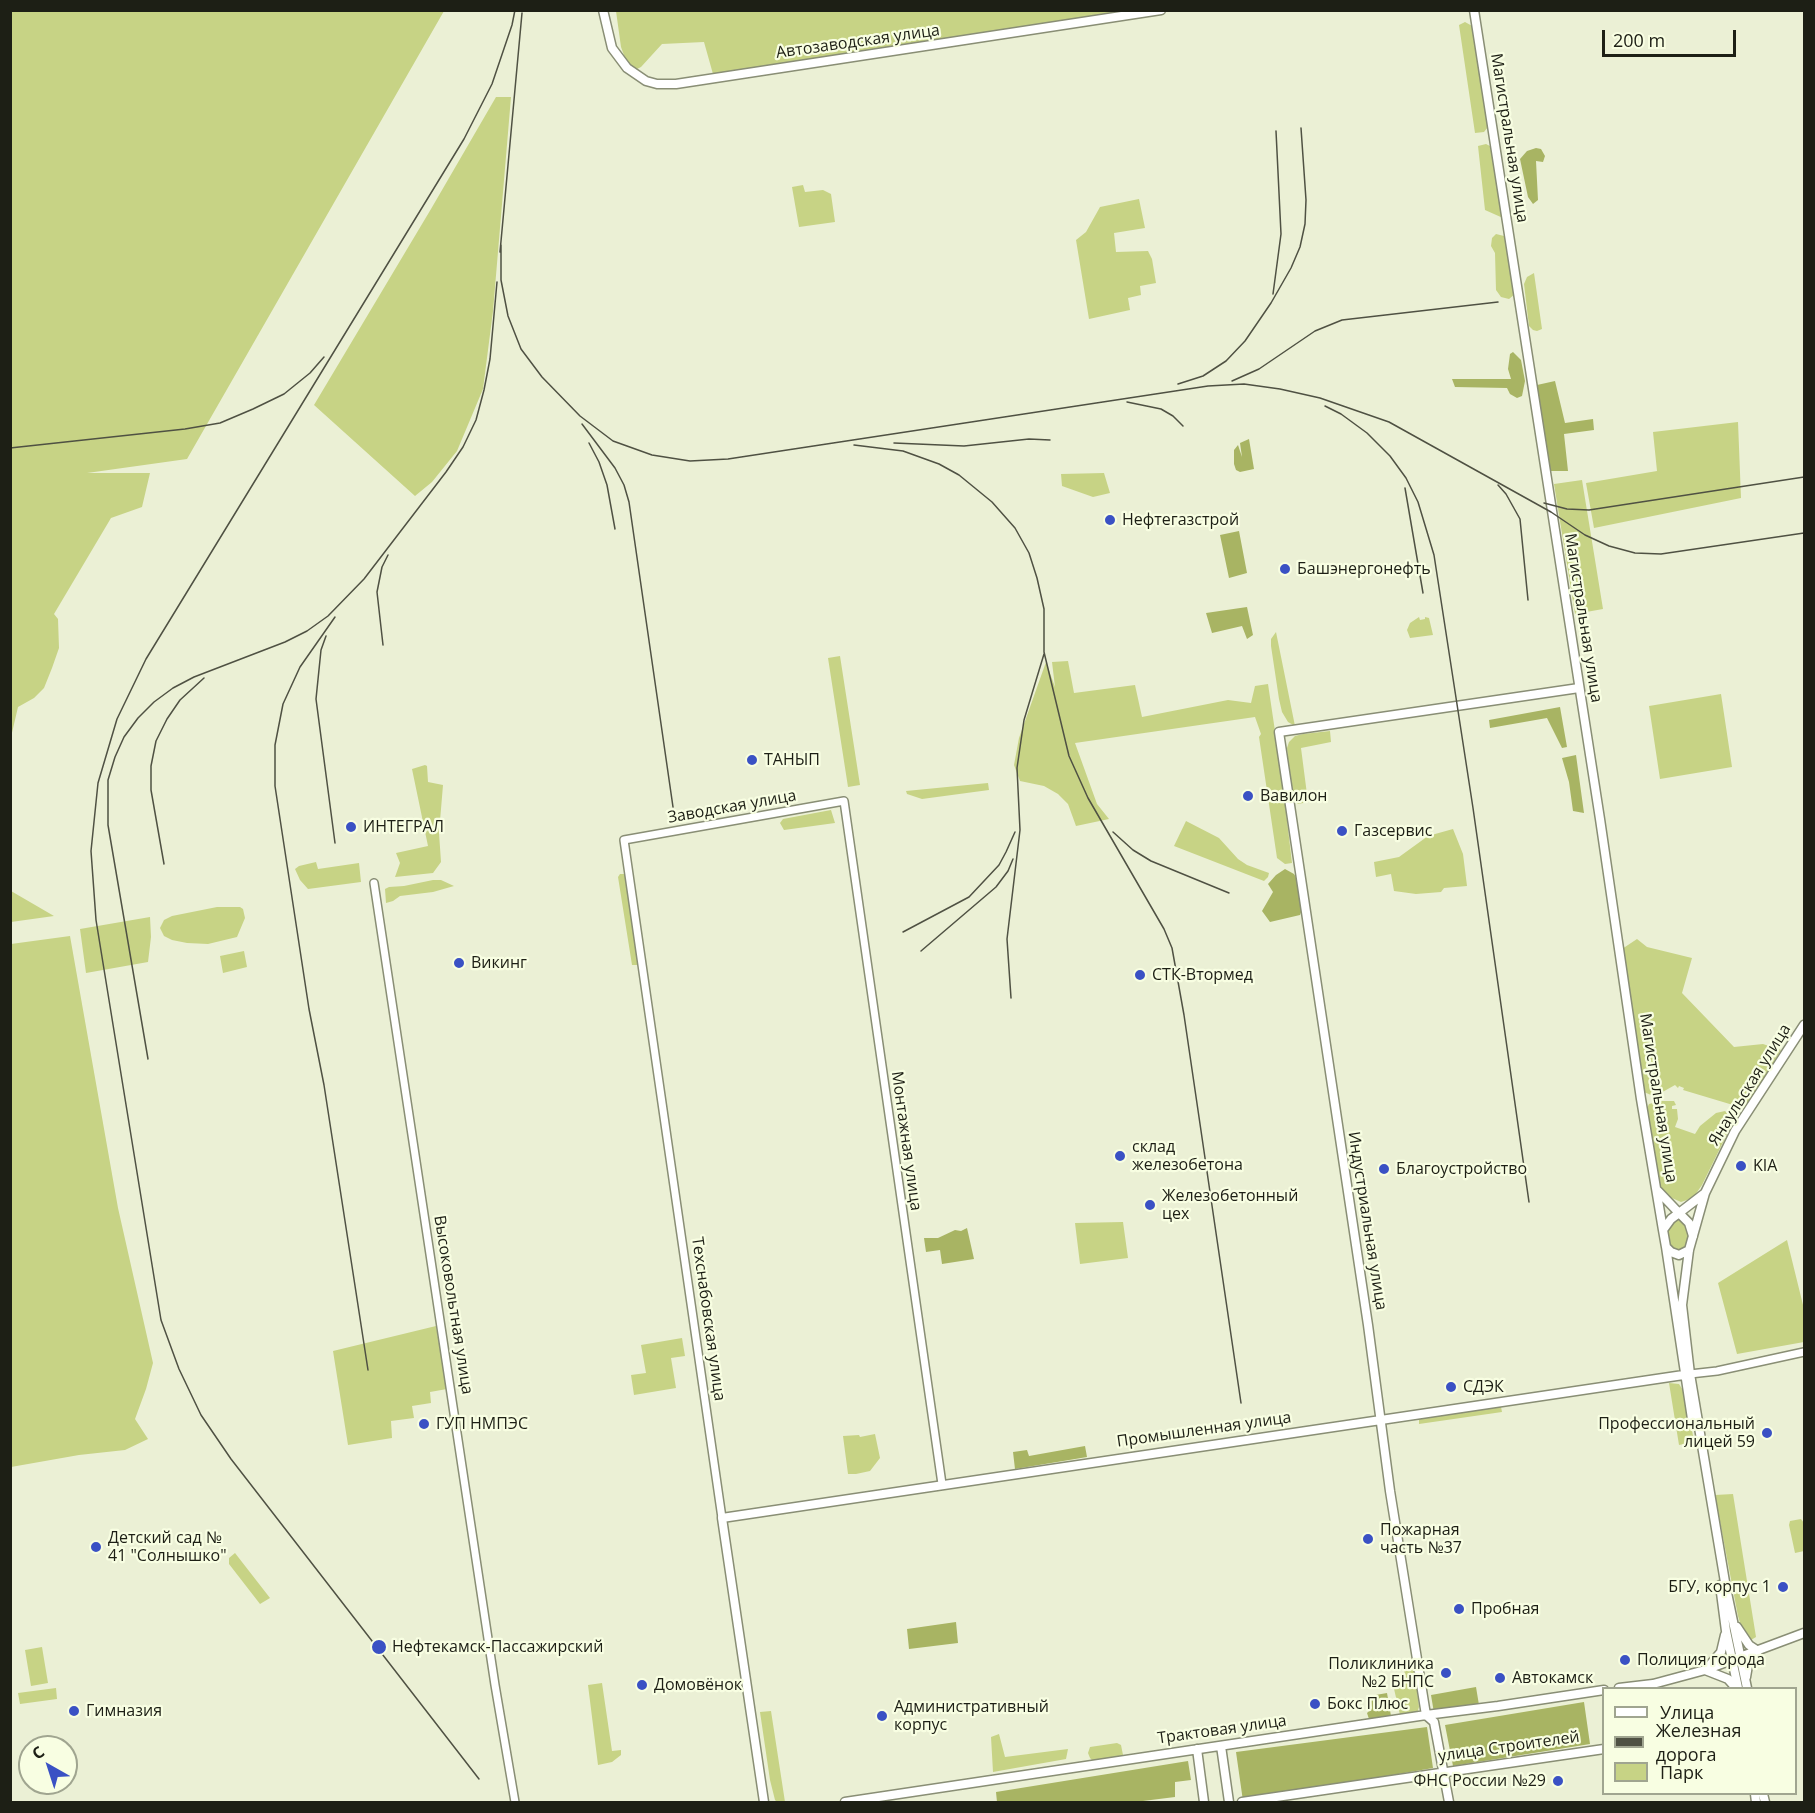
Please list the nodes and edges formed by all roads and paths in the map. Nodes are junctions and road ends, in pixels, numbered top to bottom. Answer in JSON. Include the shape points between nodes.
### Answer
{"nodes":[{"id":1,"x":603,"y":10,"type":"edge"},
{"id":2,"x":1161,"y":10,"type":"edge"},
{"id":3,"x":1474,"y":10,"type":"edge"},
{"id":4,"x":1579,"y":688,"type":"junction"},
{"id":5,"x":844,"y":801,"type":"joint"},
{"id":6,"x":624,"y":840,"type":"joint"},
{"id":7,"x":374,"y":883,"type":"dead end"},
{"id":8,"x":1804,"y":1025,"type":"edge"},
{"id":9,"x":1656,"y":1189,"type":"junction"},
{"id":10,"x":1705,"y":1193,"type":"junction"},
{"id":11,"x":1679,"y":1213,"type":"junction"},
{"id":12,"x":1664,"y":1230,"type":"junction"},
{"id":13,"x":1693,"y":1236,"type":"junction"},
{"id":14,"x":1666,"y":1247,"type":"junction"},
{"id":15,"x":1689,"y":1251,"type":"junction"},
{"id":16,"x":1804,"y":1352,"type":"edge"},
{"id":17,"x":1687,"y":1374,"type":"junction"},
{"id":18,"x":1382,"y":1420,"type":"junction"},
{"id":19,"x":942,"y":1484,"type":"junction"},
{"id":20,"x":722,"y":1518,"type":"junction"},
{"id":21,"x":1732,"y":1618,"type":"junction"},
{"id":22,"x":1726,"y":1631,"type":"junction"},
{"id":23,"x":1804,"y":1633,"type":"edge"},
{"id":24,"x":1758,"y":1651,"type":"junction"},
{"id":25,"x":1737,"y":1659,"type":"junction"},
{"id":26,"x":1705,"y":1670,"type":"junction"},
{"id":27,"x":1746,"y":1685,"type":"edge"},
{"id":28,"x":1633,"y":1687,"type":"edge"},
{"id":29,"x":1735,"y":1687,"type":"edge"},
{"id":30,"x":1737,"y":1687,"type":"edge"},
{"id":31,"x":1602,"y":1690,"type":"edge"},
{"id":32,"x":1426,"y":1715,"type":"junction"},
{"id":33,"x":1221,"y":1746,"type":"junction"},
{"id":34,"x":1197,"y":1749,"type":"junction"},
{"id":35,"x":1602,"y":1749,"type":"edge"},
{"id":36,"x":1444,"y":1772,"type":"junction"},
{"id":37,"x":762,"y":1790,"type":"junction"},
{"id":38,"x":515,"y":1803,"type":"edge"},
{"id":39,"x":758,"y":1803,"type":"edge"},
{"id":40,"x":764,"y":1803,"type":"edge"},
{"id":41,"x":769,"y":1803,"type":"edge"},
{"id":42,"x":845,"y":1803,"type":"edge"},
{"id":43,"x":1204,"y":1803,"type":"edge"},
{"id":44,"x":1229,"y":1803,"type":"edge"},
{"id":45,"x":1242,"y":1803,"type":"edge"},
{"id":46,"x":1449,"y":1803,"type":"edge"}],
"edges":[{"from":1,"to":2,"type":"main road","name":"Автозаводская улица","via":[[612,48],[627,68],[657,84]]},
{"from":3,"to":4,"type":"main road","name":"Магистральная улица"},
{"from":4,"to":9,"type":"main road","name":"Магистральная улица"},
{"from":4,"to":18,"type":"main road","name":"Индустриальная улица","via":[[1279,732]]},
{"from":5,"to":6,"type":"street","name":"Заводская улица"},
{"from":5,"to":19,"type":"street","name":"Монтажная улица"},
{"from":6,"to":20,"type":"street","name":"Техснабовская улица"},
{"from":7,"to":38,"type":"street","name":"Высоковольтная улица"},
{"from":8,"to":10,"type":"main road","name":"Янаульская улица","via":[[1735,1131]]},
{"from":9,"to":11,"type":"main road"},
{"from":9,"to":12,"type":"main road","name":"Магистральная улица"},
{"from":10,"to":11,"type":"main road","name":"Магистральная улица"},
{"from":10,"to":13,"type":"main road","name":"Магистральная улица"},
{"from":11,"to":12,"type":"main road","name":"Магистральная улица"},
{"from":11,"to":13,"type":"main road","via":[[1689,1223]]},
{"from":12,"to":14,"type":"main road","name":"Магистральная улица"},
{"from":13,"to":15,"type":"main road","name":"Магистральная улица"},
{"from":14,"to":15,"type":"main road","via":[[1679,1255]]},
{"from":14,"to":17,"type":"main road","name":"Магистральная улица"},
{"from":15,"to":17,"type":"main road","name":"Магистральная улица","via":[[1682,1305]]},
{"from":16,"to":17,"type":"street"},
{"from":17,"to":18,"type":"main road","name":"Промышленная улица"},
{"from":17,"to":21,"type":"main road","name":"Магистральная улица"},
{"from":17,"to":22,"type":"main road","name":"Магистральная улица"},
{"from":18,"to":19,"type":"main road","name":"Промышленная улица"},
{"from":18,"to":32,"type":"main road","name":"Индустриальная улица"},
{"from":19,"to":20,"type":"main road","name":"Промышленная улица"},
{"from":20,"to":37,"type":"main road","name":"Техснабовская улица"},
{"from":21,"to":24,"type":"main road","via":[[1745,1640]]},
{"from":21,"to":25,"type":"main road","name":"Магистральная улица"},
{"from":22,"to":25,"type":"main road","name":"Магистральная улица"},
{"from":22,"to":26,"type":"main road","via":[[1718,1658]]},
{"from":23,"to":24,"type":"main road"},
{"from":24,"to":25,"type":"main road"},
{"from":24,"to":27,"type":"main road","via":[[1748,1665]]},
{"from":25,"to":26,"type":"main road"},
{"from":25,"to":27,"type":"main road"},
{"from":25,"to":30,"type":"main road"},
{"from":26,"to":28,"type":"main road"},
{"from":26,"to":29,"type":"main road","via":[[1728,1679]]},
{"from":31,"to":32,"type":"main road","name":"Трактовая улица"},
{"from":32,"to":33,"type":"main road","name":"Трактовая улица"},
{"from":32,"to":36,"type":"main road","name":"Индустриальная улица","via":[[1434,1722]]},
{"from":33,"to":34,"type":"main road","name":"Трактовая улица"},
{"from":33,"to":44,"type":"main road"},
{"from":34,"to":42,"type":"main road","name":"Трактовая улица"},
{"from":34,"to":43,"type":"main road"},
{"from":35,"to":36,"type":"main road","name":"улица Строителей"},
{"from":36,"to":45,"type":"main road","name":"улица Строителей"},
{"from":36,"to":46,"type":"main road","name":"Индустриальная улица"},
{"from":37,"to":39,"type":"main road"},
{"from":37,"to":40,"type":"main road","name":"Техснабовская улица"},
{"from":37,"to":41,"type":"main road"}]}
